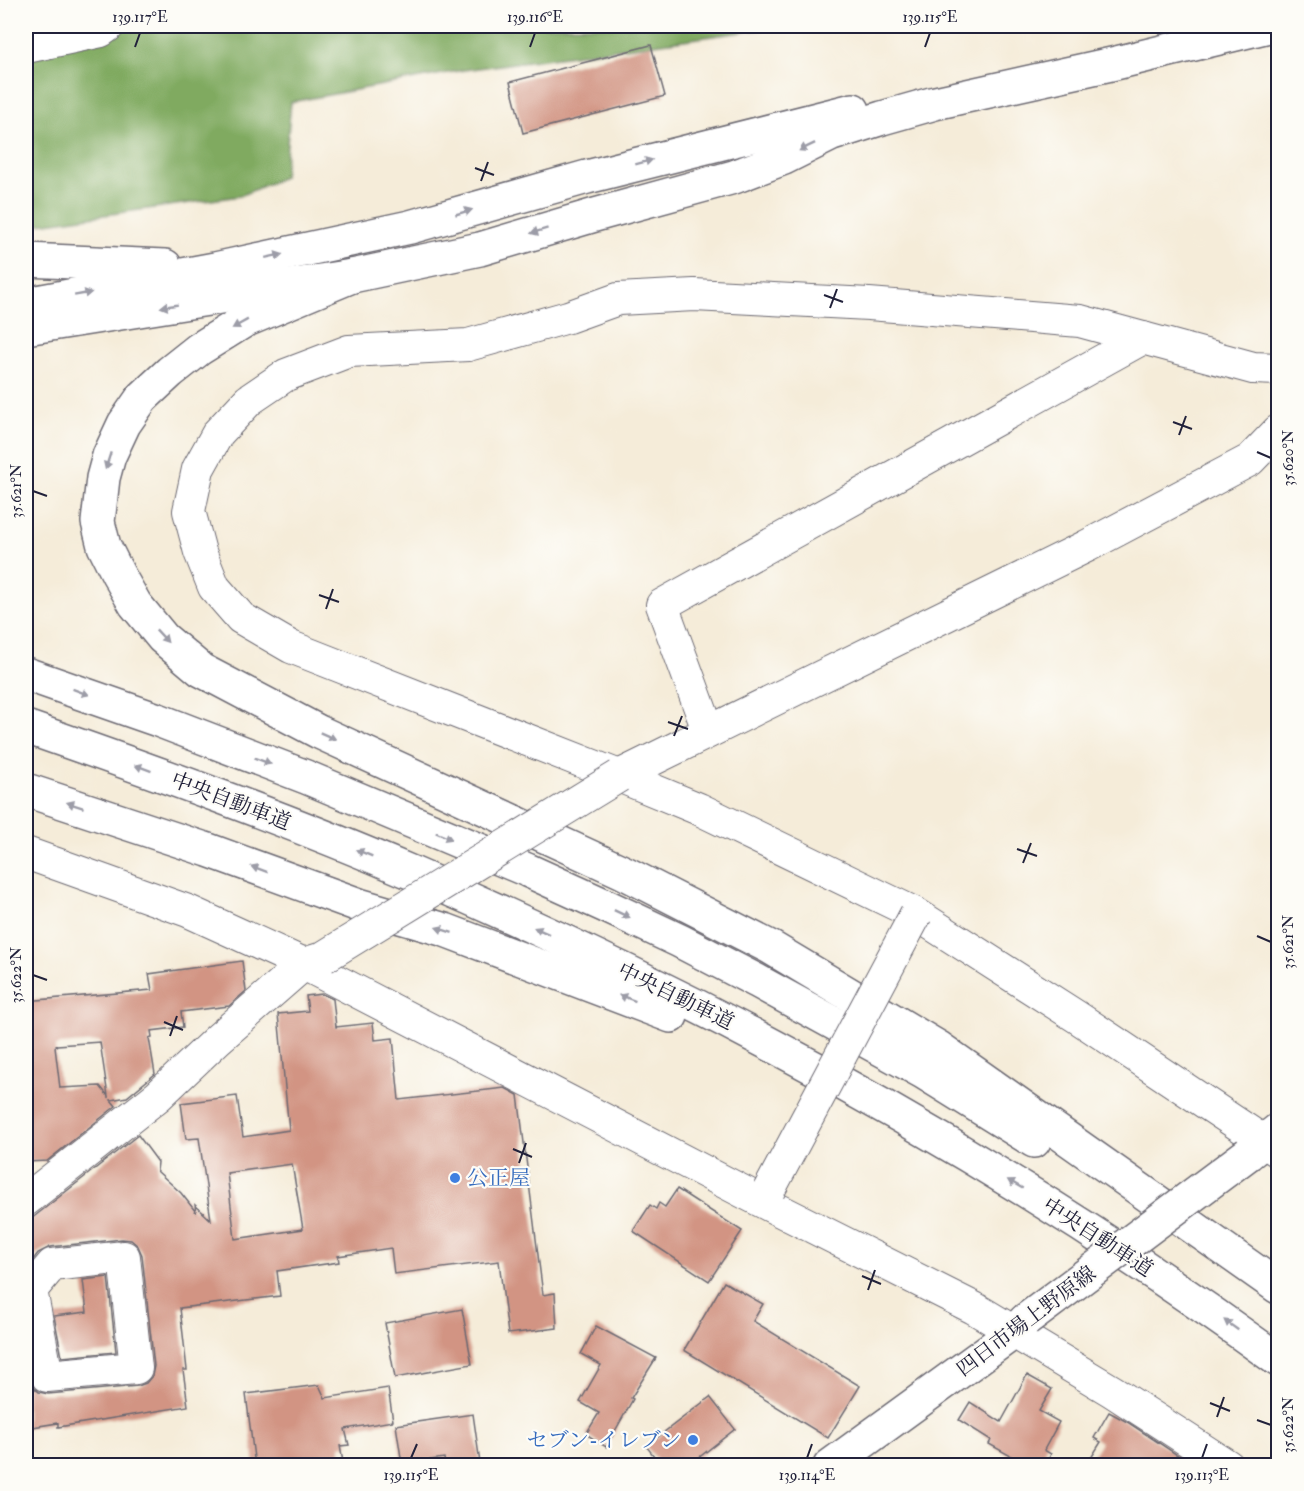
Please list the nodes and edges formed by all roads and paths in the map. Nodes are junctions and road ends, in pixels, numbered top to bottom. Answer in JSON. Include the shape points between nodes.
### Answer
{"nodes":[{"id":1,"x":108,"y":26,"type":"edge"},
{"id":2,"x":1206,"y":26,"type":"edge"},
{"id":3,"x":1269,"y":26,"type":"edge"},
{"id":4,"x":26,"y":47,"type":"edge"},
{"id":5,"x":26,"y":260,"type":"edge"},
{"id":6,"x":214,"y":268,"type":"junction"},
{"id":7,"x":352,"y":276,"type":"junction"},
{"id":8,"x":26,"y":304,"type":"edge"},
{"id":9,"x":26,"y":328,"type":"edge"},
{"id":10,"x":1143,"y":338,"type":"junction"},
{"id":11,"x":1278,"y":369,"type":"edge"},
{"id":12,"x":1278,"y":431,"type":"edge"},
{"id":13,"x":26,"y":674,"type":"edge"},
{"id":14,"x":26,"y":727,"type":"edge"},
{"id":15,"x":708,"y":730,"type":"junction"},
{"id":16,"x":619,"y":776,"type":"junction"},
{"id":17,"x":26,"y":790,"type":"edge"},
{"id":18,"x":26,"y":853,"type":"edge"},
{"id":19,"x":916,"y":914,"type":"junction"},
{"id":20,"x":314,"y":961,"type":"junction"},
{"id":21,"x":875,"y":1102,"type":"junction"},
{"id":22,"x":1267,"y":1144,"type":"edge"},
{"id":23,"x":765,"y":1195,"type":"junction"},
{"id":24,"x":26,"y":1200,"type":"edge"},
{"id":25,"x":1278,"y":1289,"type":"edge"},
{"id":26,"x":1020,"y":1326,"type":"junction"},
{"id":27,"x":1278,"y":1359,"type":"edge"},
{"id":28,"x":830,"y":1466,"type":"edge"},
{"id":29,"x":1228,"y":1466,"type":"edge"}],
"edges":[{"from":1,"to":4,"type":"street","via":[[102,31]]},
{"from":6,"to":2,"type":"main road","one_way":true,"via":[[410,227],[726,141]]},
{"from":3,"to":7,"type":"main road","one_way":true,"via":[[925,106],[832,134],[734,177],[480,249]]},
{"from":5,"to":6,"type":"main road"},
{"from":8,"to":6,"type":"main road","one_way":true},
{"from":7,"to":9,"type":"main road","one_way":true},
{"from":7,"to":25,"type":"main road","one_way":true,"via":[[244,321],[199,349],[142,398],[124,424],[103,478],[98,522],[104,546],[118,574],[135,604],[163,638],[201,670],[319,732],[623,872],[770,947],[939,1048]]},
{"from":10,"to":11,"type":"street","via":[[1253,368]]},
{"from":10,"to":15,"type":"street","via":[[662,605]]},
{"from":10,"to":16,"type":"street","via":[[1080,321],[869,304],[694,295],[618,299],[468,345],[349,351],[286,375],[249,400],[218,433],[198,469],[189,511],[214,587],[241,618],[291,647]]},
{"from":12,"to":15,"type":"street","via":[[1250,460],[1087,546]]},
{"from":13,"to":25,"type":"main road","one_way":true,"via":[[306,777],[527,870],[680,941],[923,1072]]},
{"from":21,"to":14,"type":"main road","name":"中央自動車道","one_way":true,"via":[[714,1014],[408,872],[265,813]]},
{"from":15,"to":16,"type":"street"},
{"from":16,"to":19,"type":"street","via":[[699,809]]},
{"from":16,"to":20,"type":"street","bridge":true},
{"from":21,"to":17,"type":"main road","one_way":true,"via":[[656,1009],[446,930],[359,905]]},
{"from":18,"to":20,"type":"street"},
{"from":19,"to":22,"type":"street"},
{"from":19,"to":23,"type":"street","bridge":true},
{"from":20,"to":23,"type":"street"},
{"from":20,"to":24,"type":"street","via":[[218,1039],[158,1096]]},
{"from":27,"to":21,"type":"main road","name":"中央自動車道","one_way":true,"via":[[1032,1194]]},
{"from":22,"to":26,"type":"main road","name":"四日市場上野原線","bridge":true},
{"from":23,"to":26,"type":"street","via":[[975,1308]]},
{"from":26,"to":28,"type":"main road","name":"四日市場上野原線"},
{"from":26,"to":29,"type":"street"}]}
